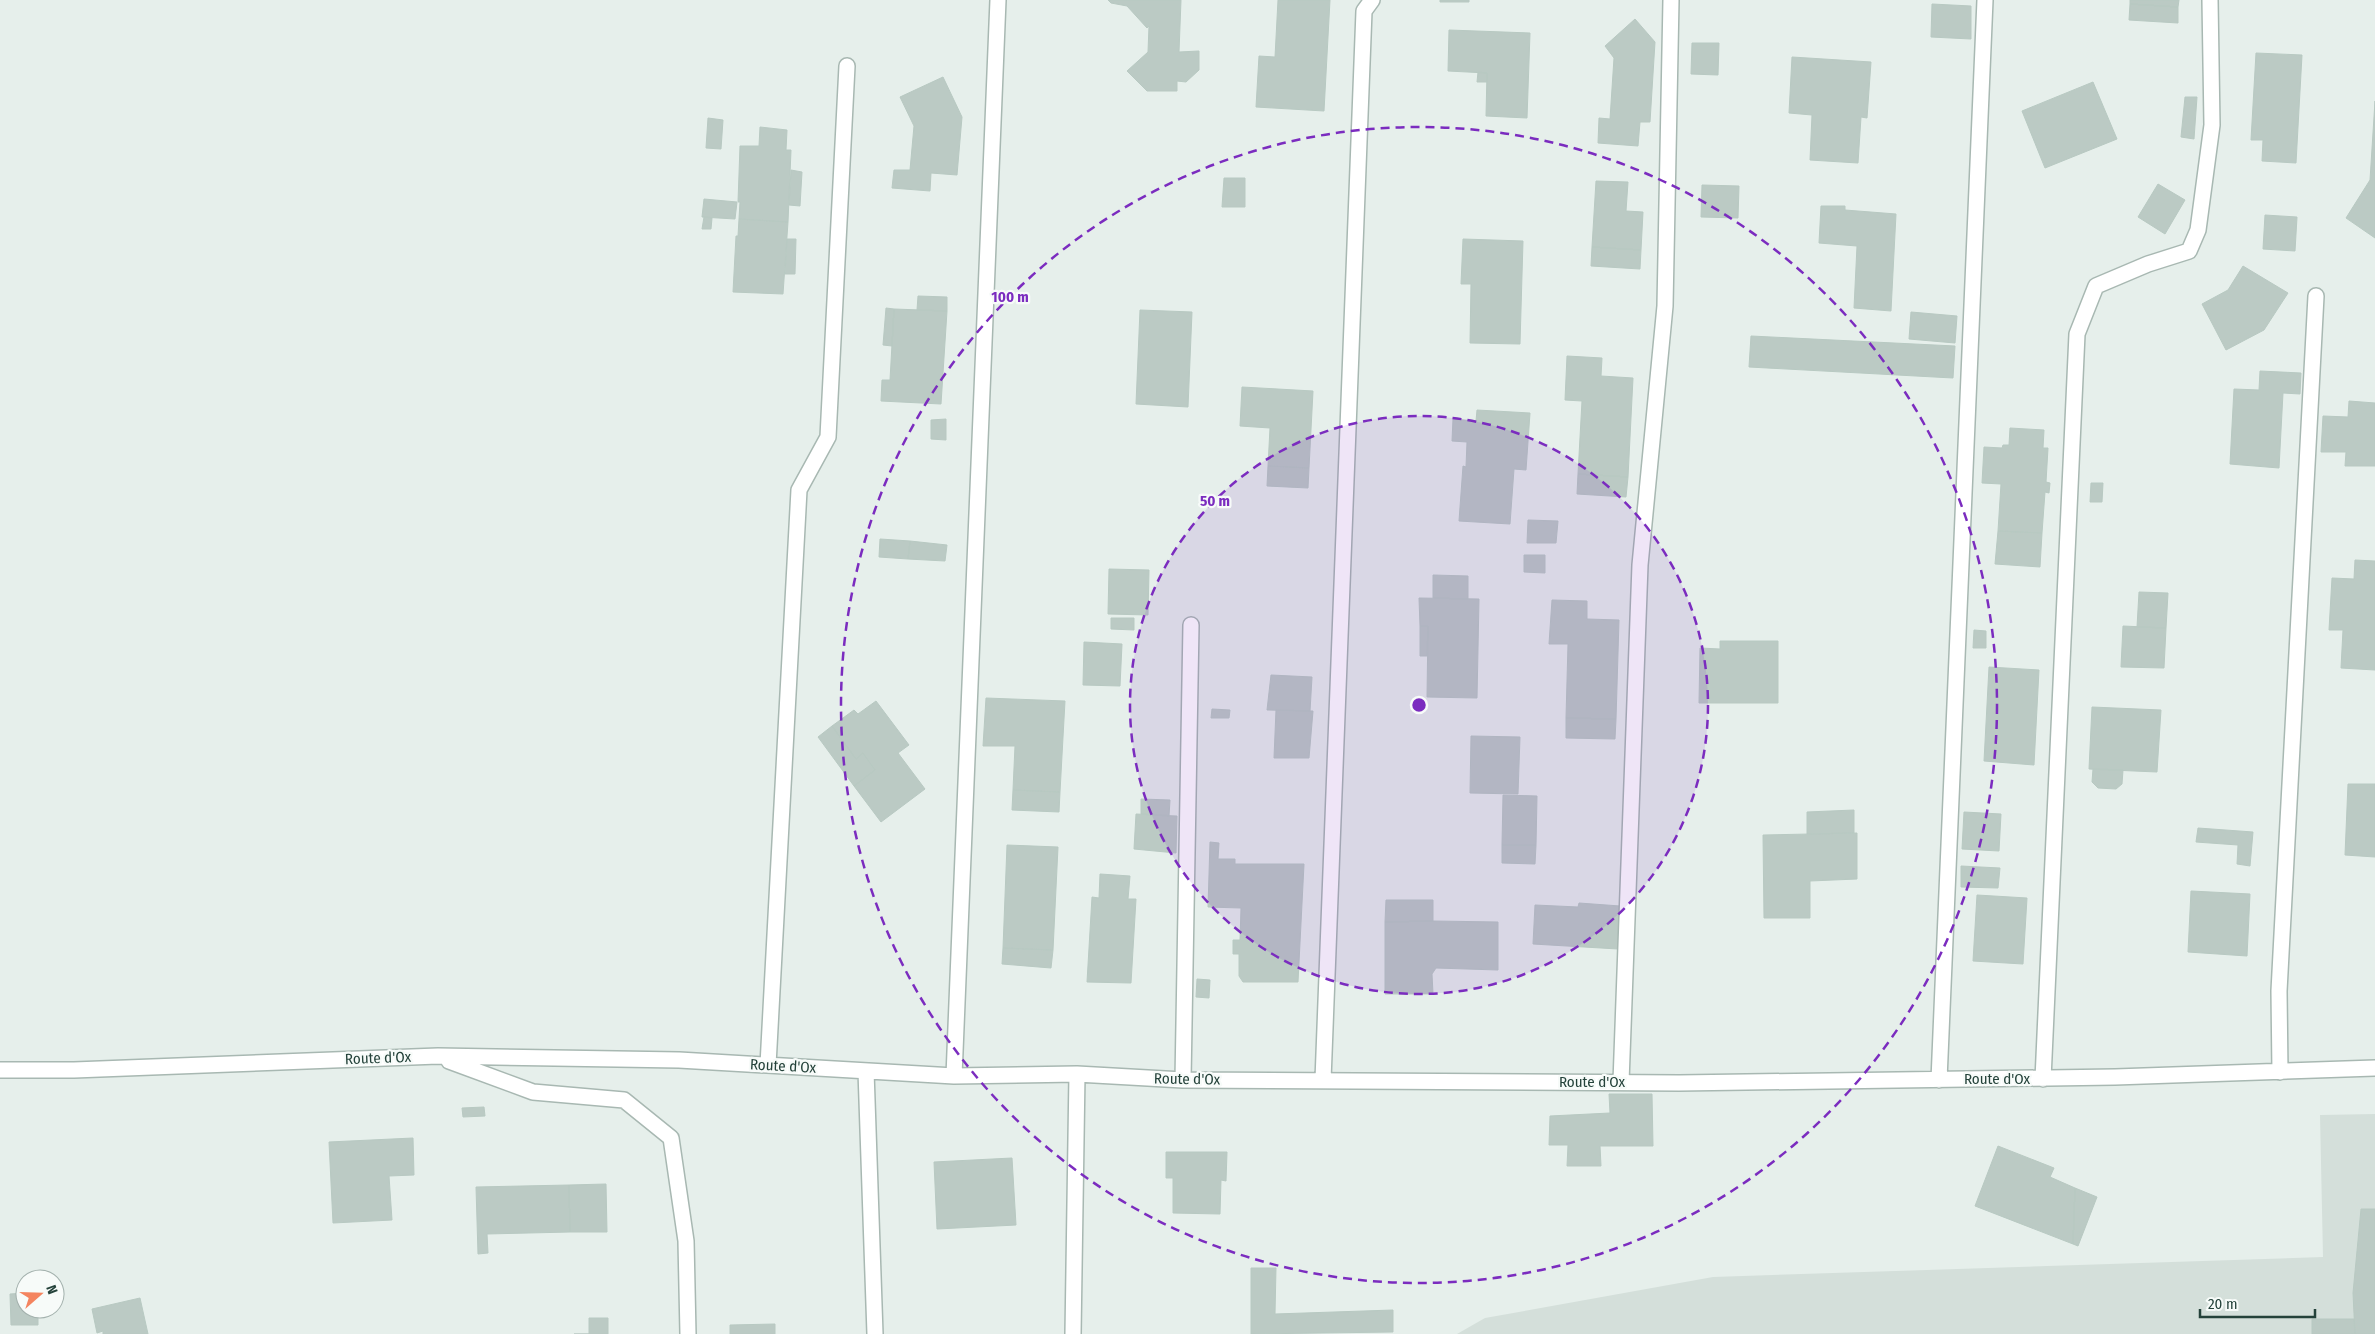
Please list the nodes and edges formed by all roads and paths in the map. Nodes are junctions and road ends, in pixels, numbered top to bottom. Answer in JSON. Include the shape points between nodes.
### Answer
{"nodes":[{"id":1,"x":998,"y":0,"type":"edge"},
{"id":2,"x":1372,"y":0,"type":"edge"},
{"id":3,"x":1671,"y":0,"type":"edge"},
{"id":4,"x":1985,"y":0,"type":"edge"},
{"id":5,"x":2210,"y":0,"type":"edge"},
{"id":6,"x":847,"y":66,"type":"dead end"},
{"id":7,"x":2316,"y":296,"type":"dead end"},
{"id":8,"x":1191,"y":625,"type":"dead end"},
{"id":9,"x":438,"y":1056,"type":"junction"},
{"id":10,"x":768,"y":1065,"type":"junction"},
{"id":11,"x":2375,"y":1068,"type":"edge"},
{"id":12,"x":0,"y":1070,"type":"edge"},
{"id":13,"x":866,"y":1071,"type":"junction"},
{"id":14,"x":2280,"y":1072,"type":"junction"},
{"id":15,"x":1077,"y":1074,"type":"junction"},
{"id":16,"x":954,"y":1076,"type":"junction"},
{"id":17,"x":2043,"y":1079,"type":"junction"},
{"id":18,"x":1183,"y":1080,"type":"junction"},
{"id":19,"x":1323,"y":1080,"type":"junction"},
{"id":20,"x":1939,"y":1080,"type":"junction"},
{"id":21,"x":1621,"y":1082,"type":"junction"},
{"id":22,"x":688,"y":1334,"type":"edge"},
{"id":23,"x":875,"y":1334,"type":"edge"},
{"id":24,"x":1073,"y":1334,"type":"edge"}],
"edges":[{"from":1,"to":16,"type":"street"},
{"from":2,"to":19,"type":"street","via":[[1364,11]]},
{"from":3,"to":21,"type":"street","via":[[1665,306],[1640,565]]},
{"from":4,"to":20,"type":"street"},
{"from":5,"to":17,"type":"street","via":[[2212,125],[2198,230],[2189,251],[2096,286],[2077,334]]},
{"from":6,"to":10,"type":"street","via":[[828,437],[799,490]]},
{"from":7,"to":14,"type":"street","via":[[2279,991]]},
{"from":8,"to":18,"type":"street"},
{"from":9,"to":10,"type":"street","name":"Route d'Ox","via":[[679,1060]]},
{"from":9,"to":12,"type":"street","name":"Route d'Ox"},
{"from":9,"to":22,"type":"street","via":[[534,1092],[624,1100],[671,1138],[686,1242]]},
{"from":10,"to":13,"type":"street","name":"Route d'Ox"},
{"from":11,"to":14,"type":"street","name":"Route d'Ox"},
{"from":13,"to":16,"type":"street","name":"Route d'Ox"},
{"from":13,"to":23,"type":"street"},
{"from":14,"to":17,"type":"street","name":"Route d'Ox"},
{"from":15,"to":16,"type":"street","name":"Route d'Ox"},
{"from":15,"to":18,"type":"street","name":"Route d'Ox"},
{"from":15,"to":24,"type":"street"},
{"from":17,"to":20,"type":"street","name":"Route d'Ox"},
{"from":18,"to":19,"type":"street","name":"Route d'Ox"},
{"from":19,"to":21,"type":"street","name":"Route d'Ox"},
{"from":20,"to":21,"type":"street","name":"Route d'Ox"}]}
